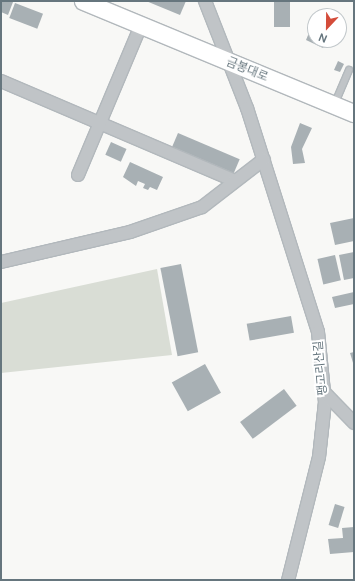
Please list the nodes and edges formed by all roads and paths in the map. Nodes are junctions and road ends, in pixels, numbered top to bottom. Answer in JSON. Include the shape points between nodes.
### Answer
{"nodes":[{"id":1,"x":83,"y":1,"type":"edge"},
{"id":2,"x":205,"y":1,"type":"edge"},
{"id":3,"x":141,"y":25,"type":"junction"},
{"id":4,"x":230,"y":64,"type":"junction"},
{"id":5,"x":349,"y":70,"type":"dead end"},
{"id":6,"x":1,"y":81,"type":"edge"},
{"id":7,"x":335,"y":105,"type":"junction"},
{"id":8,"x":354,"y":113,"type":"edge"},
{"id":9,"x":99,"y":123,"type":"junction"},
{"id":10,"x":264,"y":159,"type":"junction"},
{"id":11,"x":78,"y":175,"type":"dead end"},
{"id":12,"x":235,"y":181,"type":"junction"},
{"id":13,"x":1,"y":262,"type":"edge"},
{"id":14,"x":324,"y":392,"type":"junction"},
{"id":15,"x":354,"y":423,"type":"edge"},
{"id":16,"x":288,"y":580,"type":"edge"}],
"edges":[{"from":1,"to":3,"type":"street","name":"금봉대로"},
{"from":2,"to":4,"type":"street","name":"팽고리산길"},
{"from":3,"to":4,"type":"street","name":"금봉대로"},
{"from":3,"to":9,"type":"street"},
{"from":4,"to":7,"type":"street","name":"금봉대로"},
{"from":4,"to":10,"type":"street","name":"팽고리산길"},
{"from":5,"to":7,"type":"lane"},
{"from":6,"to":9,"type":"street"},
{"from":7,"to":8,"type":"street","name":"금봉대로"},
{"from":9,"to":11,"type":"street"},
{"from":9,"to":12,"type":"street"},
{"from":10,"to":12,"type":"street"},
{"from":10,"to":14,"type":"street","name":"팽고리산길","via":[[313,312]]},
{"from":12,"to":13,"type":"street","via":[[202,207],[183,214],[130,232]]},
{"from":14,"to":15,"type":"street"},
{"from":14,"to":16,"type":"street","name":"팽고리산길","via":[[319,457]]}]}
